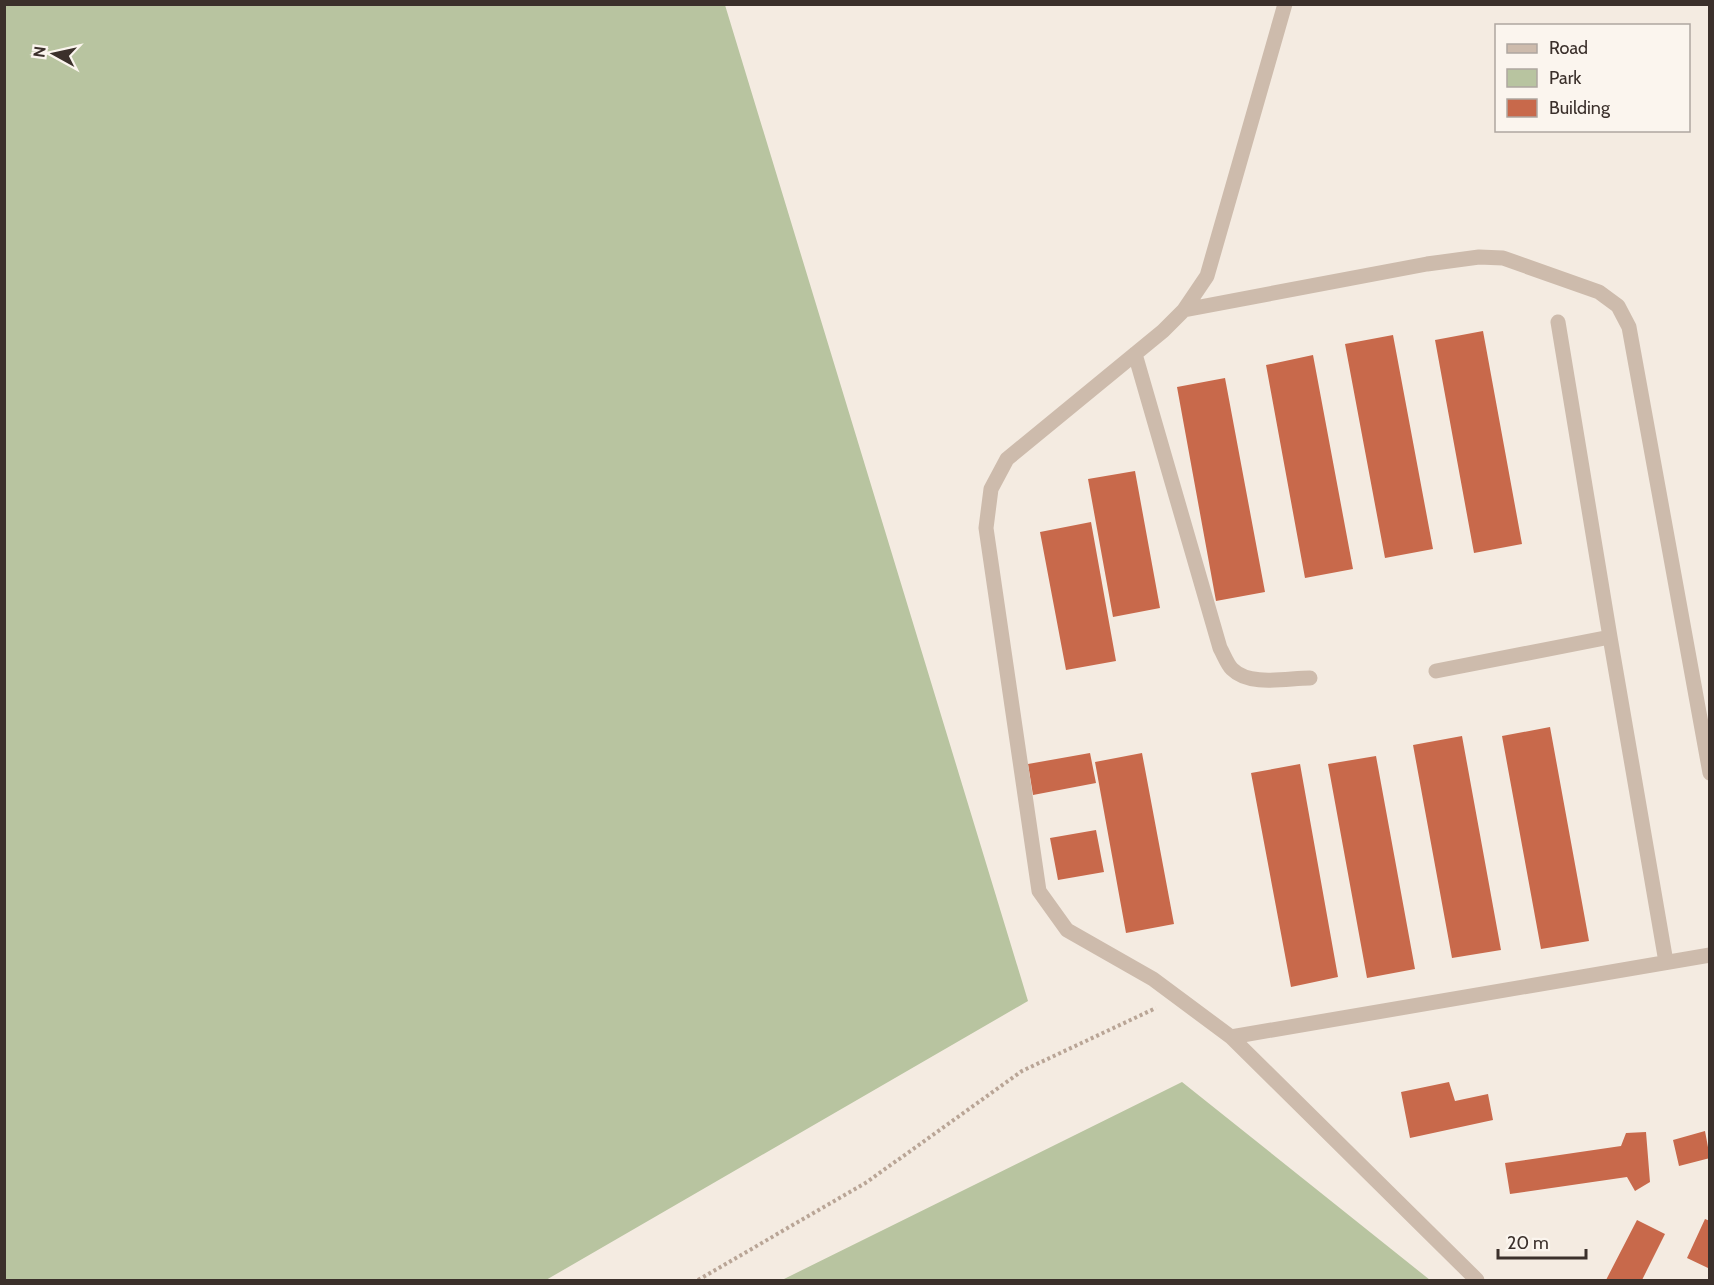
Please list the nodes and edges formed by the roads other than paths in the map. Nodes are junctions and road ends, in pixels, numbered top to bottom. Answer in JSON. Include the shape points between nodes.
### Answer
{"nodes":[{"id":1,"x":1285,"y":4,"type":"edge"},
{"id":2,"x":1184,"y":309,"type":"junction"},
{"id":3,"x":1558,"y":322,"type":"dead end"},
{"id":4,"x":1135,"y":354,"type":"junction"},
{"id":5,"x":1610,"y":637,"type":"junction"},
{"id":6,"x":1437,"y":671,"type":"dead end"},
{"id":7,"x":1310,"y":678,"type":"dead end"},
{"id":8,"x":1710,"y":773,"type":"edge"},
{"id":9,"x":1710,"y":955,"type":"edge"},
{"id":10,"x":1666,"y":962,"type":"junction"},
{"id":11,"x":1232,"y":1037,"type":"junction"},
{"id":12,"x":1477,"y":1281,"type":"edge"}],
"edges":[{"from":1,"to":2,"type":"lane","via":[[1207,276]]},
{"from":2,"to":4,"type":"lane"},
{"from":2,"to":8,"type":"lane","via":[[1479,257],[1503,258],[1578,284],[1599,292],[1618,306],[1629,327]]},
{"from":3,"to":5,"type":"lane"},
{"from":4,"to":7,"type":"lane","via":[[1220,648],[1231,668],[1243,676]]},
{"from":4,"to":11,"type":"lane","via":[[1007,459],[991,489],[986,528],[1040,891],[1067,930],[1153,979]]},
{"from":5,"to":6,"type":"lane"},
{"from":5,"to":10,"type":"lane"},
{"from":9,"to":10,"type":"lane"},
{"from":10,"to":11,"type":"lane"},
{"from":11,"to":12,"type":"lane"}]}
